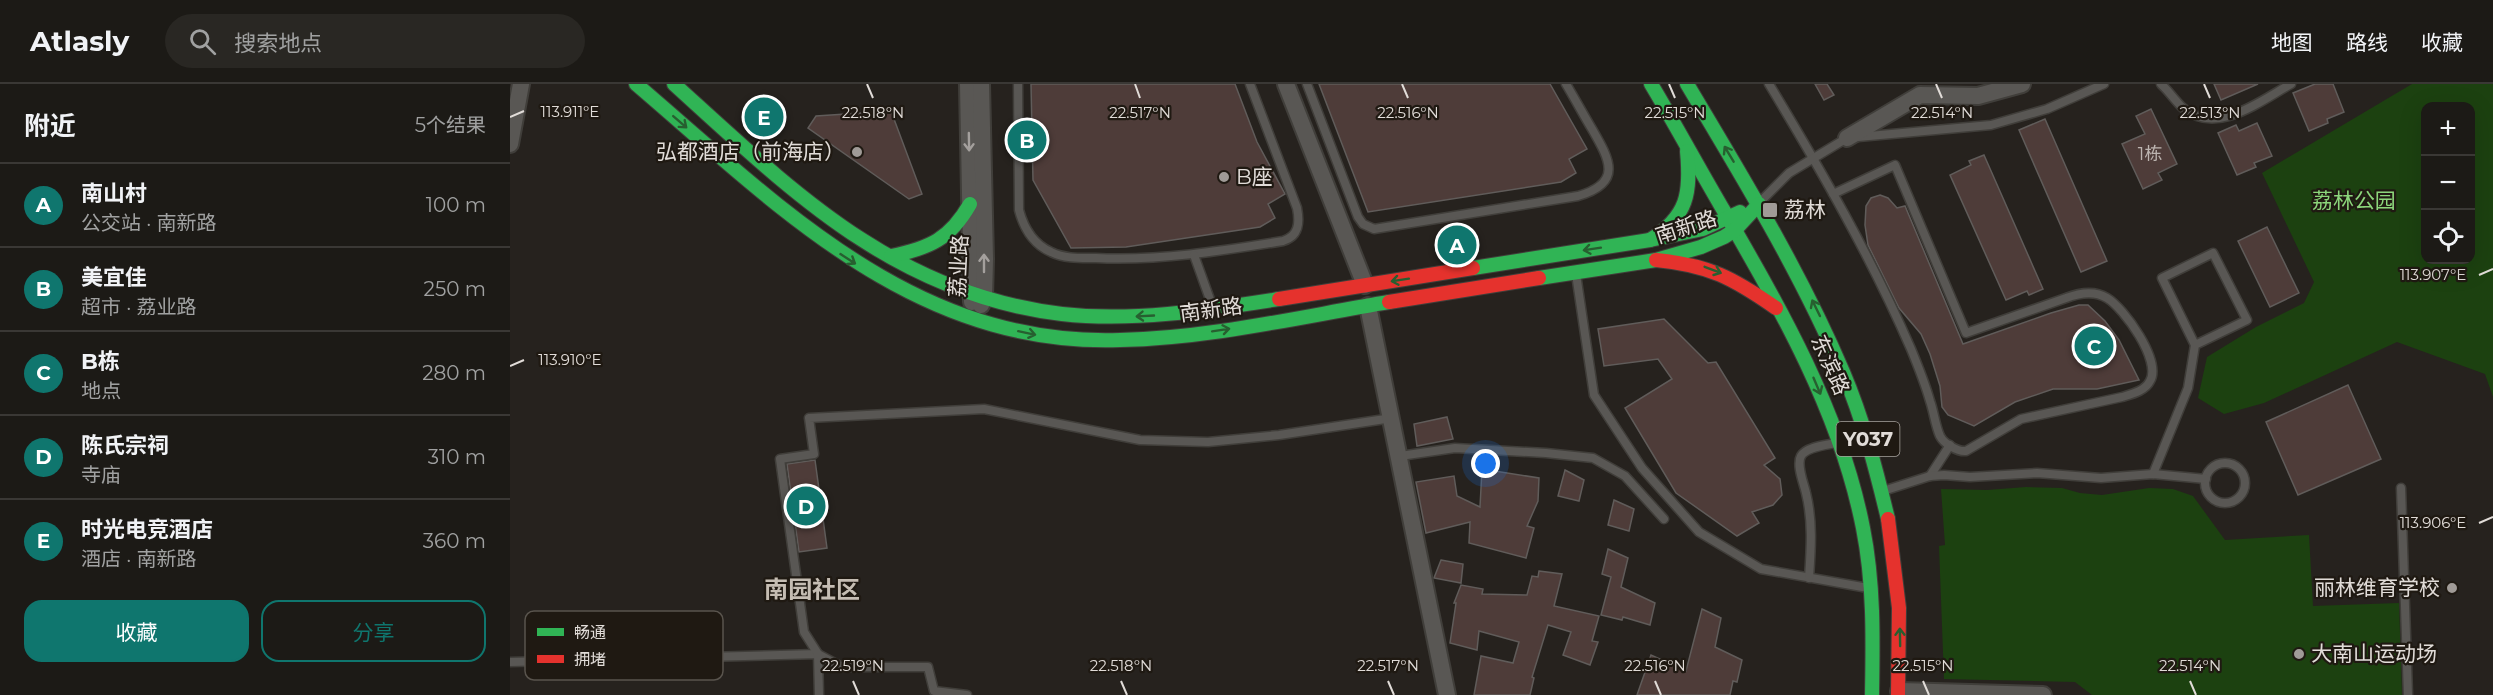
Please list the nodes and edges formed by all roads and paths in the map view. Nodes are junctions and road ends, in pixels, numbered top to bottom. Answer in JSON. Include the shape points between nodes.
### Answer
{"nodes":[{"id":1,"x":521,"y":84,"type":"edge"},
{"id":2,"x":636,"y":84,"type":"edge"},
{"id":3,"x":674,"y":84,"type":"edge"},
{"id":4,"x":968,"y":84,"type":"edge"},
{"id":5,"x":981,"y":84,"type":"edge"},
{"id":6,"x":1018,"y":84,"type":"edge"},
{"id":7,"x":1250,"y":84,"type":"edge"},
{"id":8,"x":1286,"y":84,"type":"edge"},
{"id":9,"x":1307,"y":84,"type":"edge"},
{"id":10,"x":1566,"y":84,"type":"edge"},
{"id":11,"x":1651,"y":84,"type":"edge"},
{"id":12,"x":1687,"y":84,"type":"edge"},
{"id":13,"x":1769,"y":84,"type":"edge"},
{"id":14,"x":2022,"y":84,"type":"edge"},
{"id":15,"x":2104,"y":84,"type":"edge"},
{"id":16,"x":2161,"y":84,"type":"edge"},
{"id":17,"x":2290,"y":84,"type":"edge"},
{"id":18,"x":1847,"y":138,"type":"junction"},
{"id":19,"x":510,"y":144,"type":"edge"},
{"id":20,"x":1687,"y":145,"type":"junction"},
{"id":21,"x":1814,"y":158,"type":"junction"},
{"id":22,"x":795,"y":192,"type":"junction"},
{"id":23,"x":1833,"y":194,"type":"junction"},
{"id":24,"x":970,"y":204,"type":"junction"},
{"id":25,"x":1759,"y":204,"type":"junction"},
{"id":26,"x":782,"y":211,"type":"junction"},
{"id":27,"x":1728,"y":218,"type":"junction"},
{"id":28,"x":1736,"y":231,"type":"junction"},
{"id":29,"x":1650,"y":240,"type":"junction"},
{"id":30,"x":1194,"y":255,"type":"junction"},
{"id":31,"x":891,"y":256,"type":"junction"},
{"id":32,"x":1656,"y":260,"type":"junction"},
{"id":33,"x":1575,"y":273,"type":"junction"},
{"id":34,"x":1365,"y":285,"type":"junction"},
{"id":35,"x":977,"y":295,"type":"junction"},
{"id":36,"x":1368,"y":306,"type":"junction"},
{"id":37,"x":1213,"y":309,"type":"junction"},
{"id":38,"x":1783,"y":313,"type":"junction"},
{"id":39,"x":975,"y":320,"type":"junction"},
{"id":40,"x":2195,"y":345,"type":"junction"},
{"id":41,"x":1392,"y":418,"type":"junction"},
{"id":42,"x":1839,"y":442,"type":"junction"},
{"id":43,"x":1950,"y":445,"type":"junction"},
{"id":44,"x":1400,"y":456,"type":"junction"},
{"id":45,"x":2153,"y":474,"type":"junction"},
{"id":46,"x":1930,"y":476,"type":"junction"},
{"id":47,"x":2206,"y":479,"type":"junction"},
{"id":48,"x":2401,"y":488,"type":"dead end"},
{"id":49,"x":1882,"y":492,"type":"junction"},
{"id":50,"x":1664,"y":519,"type":"dead end"},
{"id":51,"x":1809,"y":578,"type":"junction"},
{"id":52,"x":1872,"y":588,"type":"junction"},
{"id":53,"x":818,"y":654,"type":"junction"},
{"id":54,"x":723,"y":656,"type":"edge"},
{"id":55,"x":510,"y":662,"type":"edge"},
{"id":56,"x":525,"y":662,"type":"edge"},
{"id":57,"x":934,"y":693,"type":"edge"},
{"id":58,"x":1899,"y":693,"type":"edge"},
{"id":59,"x":819,"y":695,"type":"edge"},
{"id":60,"x":967,"y":695,"type":"edge"},
{"id":61,"x":1447,"y":695,"type":"edge"},
{"id":62,"x":1872,"y":695,"type":"edge"},
{"id":63,"x":2043,"y":695,"type":"edge"},
{"id":64,"x":2408,"y":695,"type":"edge"}],
"edges":[{"from":1,"to":19,"type":"street"},
{"from":2,"to":26,"type":"main road","name":"南新路","one_way":true},
{"from":3,"to":22,"type":"main road","name":"南新路"},
{"from":4,"to":24,"type":"street","name":"荔业路","one_way":true},
{"from":35,"to":5,"type":"street","name":"荔业路","one_way":true},
{"from":6,"to":30,"type":"lane","via":[[1019,210],[1030,236],[1063,257],[1138,259]]},
{"from":7,"to":30,"type":"lane","via":[[1297,208],[1298,227],[1293,237],[1283,242]]},
{"from":8,"to":34,"type":"street"},
{"from":9,"to":10,"type":"lane","via":[[1358,217],[1374,229],[1578,196],[1600,187],[1608,177],[1609,162]]},
{"from":11,"to":20,"type":"main road","name":"东滨路"},
{"from":25,"to":12,"type":"main road","name":"东滨路","one_way":true},
{"from":13,"to":21,"type":"lane"},
{"from":14,"to":18,"type":"street","via":[[1978,96],[1920,95]]},
{"from":15,"to":18,"type":"lane","via":[[2047,109],[1991,125]]},
{"from":16,"to":17,"type":"lane","via":[[2183,108],[2209,120],[2241,111]]},
{"from":18,"to":21,"type":"lane"},
{"from":20,"to":27,"type":"main road","name":"东滨路"},
{"from":20,"to":29,"type":"main road","via":[[1686,202],[1673,225]]},
{"from":21,"to":23,"type":"lane"},
{"from":21,"to":25,"type":"lane","via":[[1781,179]]},
{"from":22,"to":26,"type":"main road"},
{"from":22,"to":31,"type":"main road","name":"南新路","via":[[826,217]]},
{"from":23,"to":43,"type":"lane","via":[[1912,352],[1940,435]]},
{"from":23,"to":43,"type":"lane","via":[[1895,165],[1966,333],[2080,293],[2095,293],[2117,307],[2150,357],[2151,381],[2137,392],[2021,418],[1966,451]]},
{"from":24,"to":31,"type":"main road","via":[[963,219],[942,240],[915,252]]},
{"from":24,"to":35,"type":"street","name":"荔业路"},
{"from":25,"to":27,"type":"main road","name":"南新路"},
{"from":25,"to":28,"type":"main road","name":"南新路"},
{"from":49,"to":25,"type":"main road","name":"东滨路","number":"Y037","one_way":true,"via":[[1843,367]]},
{"from":26,"to":39,"type":"main road","name":"南新路","one_way":true,"via":[[819,240],[894,285]]},
{"from":27,"to":28,"type":"main road","name":"东滨路","number":"Y037"},
{"from":27,"to":29,"type":"main road","name":"南新路","via":[[1703,229]]},
{"from":28,"to":32,"type":"main road","name":"南新路","via":[[1710,245]]},
{"from":28,"to":38,"type":"main road","name":"东滨路","number":"Y037"},
{"from":29,"to":34,"type":"main road","name":"南新路","one_way":true},
{"from":30,"to":37,"type":"lane"},
{"from":31,"to":35,"type":"main road","name":"南新路"},
{"from":32,"to":33,"type":"main road","name":"南新路"},
{"from":32,"to":38,"type":"main road","one_way":true,"via":[[1689,262],[1722,273]]},
{"from":33,"to":36,"type":"main road","name":"南新路"},
{"from":33,"to":51,"type":"lane","via":[[1594,395],[1642,468],[1699,532],[1761,569]]},
{"from":34,"to":37,"type":"main road","name":"南新路"},
{"from":37,"to":35,"type":"main road","name":"南新路","one_way":true,"via":[[1094,317],[1033,309]]},
{"from":35,"to":39,"type":"street","name":"荔业路"},
{"from":39,"to":36,"type":"main road","name":"南新路","one_way":true,"via":[[1034,335],[1132,340],[1209,332]]},
{"from":36,"to":41,"type":"street"},
{"from":38,"to":42,"type":"main road","name":"东滨路","number":"Y037","one_way":true},
{"from":40,"to":40,"type":"lane","via":[[2247,320],[2213,253],[2162,278]]},
{"from":40,"to":45,"type":"lane","via":[[2184,401]]},
{"from":41,"to":44,"type":"street"},
{"from":41,"to":53,"type":"lane","via":[[1208,442],[1140,440],[984,409],[809,418],[814,454],[780,459],[804,632]]},
{"from":42,"to":51,"type":"lane","via":[[1801,455],[1812,533]]},
{"from":42,"to":52,"type":"main road","name":"东滨路","number":"Y037","via":[[1863,527]]},
{"from":43,"to":46,"type":"lane"},
{"from":44,"to":50,"type":"lane","via":[[1455,448],[1593,458],[1625,476]]},
{"from":44,"to":61,"type":"street"},
{"from":45,"to":46,"type":"lane","via":[[2102,478],[2037,473]]},
{"from":45,"to":47,"type":"lane"},
{"from":46,"to":49,"type":"lane"},
{"from":47,"to":47,"type":"lane","via":[[2208,492],[2217,501],[2230,503],[2245,490],[2245,477],[2231,464],[2218,464]]},
{"from":48,"to":64,"type":"lane"},
{"from":58,"to":49,"type":"main road","name":"东滨路","number":"Y037","one_way":true,"via":[[1898,583]]},
{"from":51,"to":52,"type":"lane"},
{"from":52,"to":62,"type":"main road","name":"东滨路","number":"Y037"},
{"from":53,"to":54,"type":"lane"},
{"from":53,"to":57,"type":"lane","via":[[842,667],[928,667]]},
{"from":53,"to":59,"type":"lane"},
{"from":55,"to":56,"type":"lane"},
{"from":57,"to":60,"type":"lane"},
{"from":58,"to":63,"type":"street"}]}
